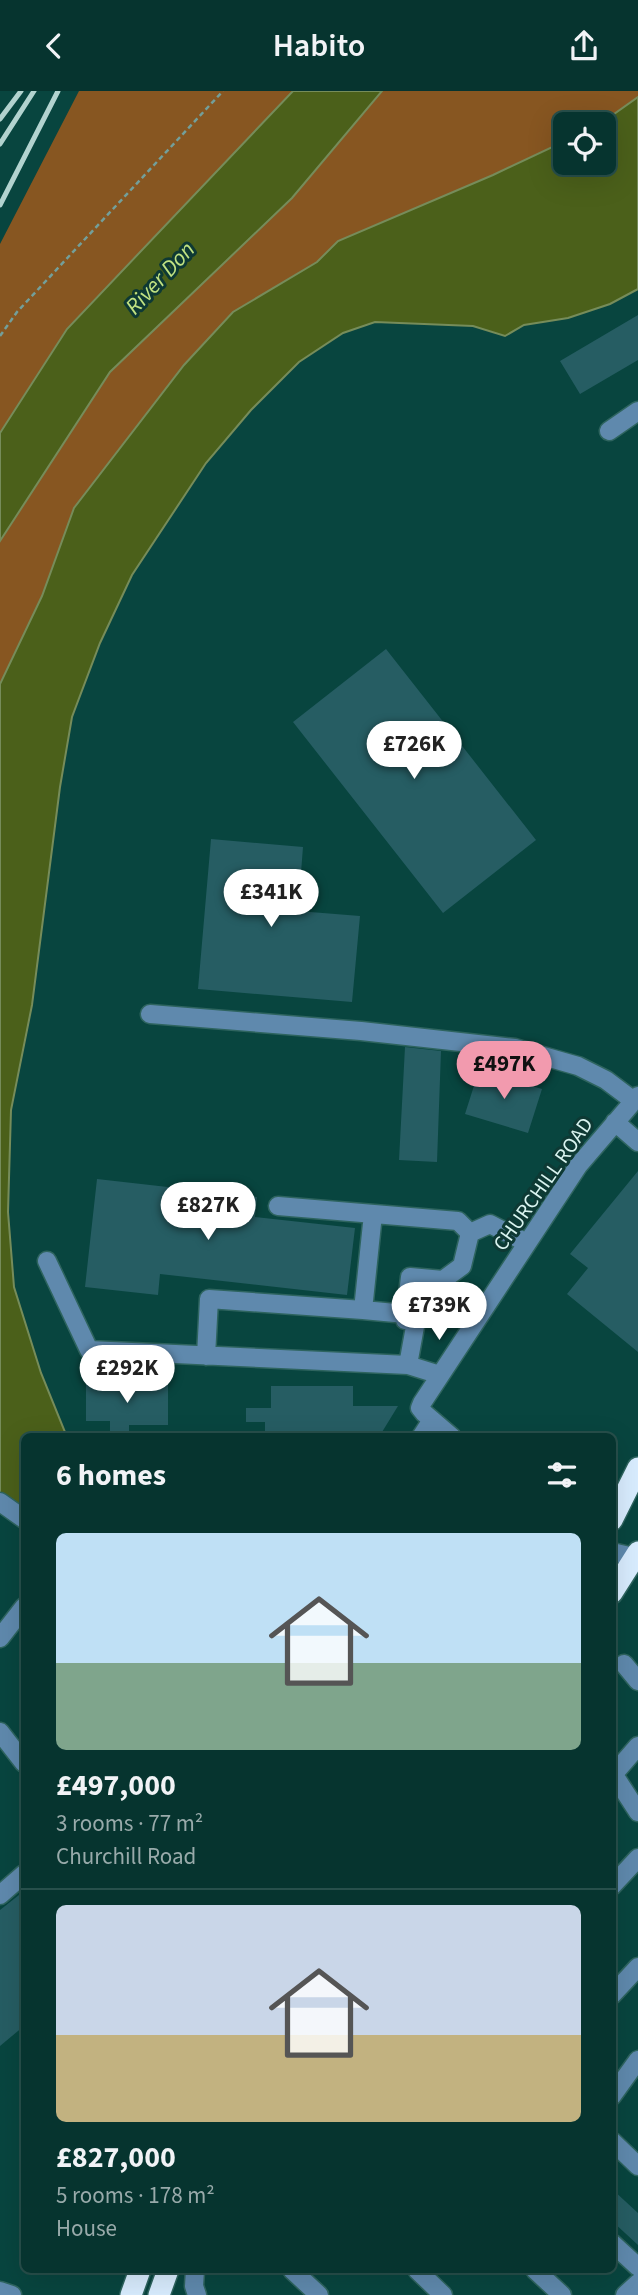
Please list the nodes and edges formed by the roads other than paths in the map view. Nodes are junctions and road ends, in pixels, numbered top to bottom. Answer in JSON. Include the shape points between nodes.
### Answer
{"nodes":[{"id":1,"x":638,"y":411,"type":"edge"},
{"id":2,"x":609,"y":431,"type":"dead end"},
{"id":3,"x":150,"y":1014,"type":"dead end"},
{"id":4,"x":636,"y":1099,"type":"edge"},
{"id":5,"x":615,"y":1122,"type":"junction"},
{"id":6,"x":638,"y":1142,"type":"edge"},
{"id":7,"x":278,"y":1206,"type":"dead end"},
{"id":8,"x":373,"y":1214,"type":"junction"},
{"id":9,"x":470,"y":1233,"type":"junction"},
{"id":10,"x":527,"y":1243,"type":"junction"},
{"id":11,"x":47,"y":1261,"type":"dead end"},
{"id":12,"x":363,"y":1310,"type":"junction"},
{"id":13,"x":405,"y":1314,"type":"junction"},
{"id":14,"x":206,"y":1356,"type":"junction"},
{"id":15,"x":408,"y":1365,"type":"junction"},
{"id":16,"x":440,"y":1375,"type":"junction"},
{"id":17,"x":426,"y":1414,"type":"junction"},
{"id":18,"x":422,"y":1433,"type":"edge"},
{"id":19,"x":447,"y":1433,"type":"edge"},
{"id":20,"x":638,"y":1468,"type":"edge"},
{"id":21,"x":0,"y":1502,"type":"edge"},
{"id":22,"x":616,"y":1512,"type":"edge"},
{"id":23,"x":21,"y":1517,"type":"edge"},
{"id":24,"x":629,"y":1555,"type":"edge"},
{"id":25,"x":616,"y":1584,"type":"edge"},
{"id":26,"x":21,"y":1611,"type":"edge"},
{"id":27,"x":0,"y":1638,"type":"edge"},
{"id":28,"x":624,"y":1664,"type":"dead end"},
{"id":29,"x":638,"y":1681,"type":"edge"},
{"id":30,"x":0,"y":1732,"type":"edge"},
{"id":31,"x":638,"y":1746,"type":"edge"},
{"id":32,"x":21,"y":1759,"type":"edge"},
{"id":33,"x":616,"y":1772,"type":"edge"},
{"id":34,"x":616,"y":1779,"type":"edge"},
{"id":35,"x":638,"y":1812,"type":"edge"},
{"id":36,"x":638,"y":1858,"type":"edge"},
{"id":37,"x":21,"y":1877,"type":"edge"},
{"id":38,"x":616,"y":1882,"type":"edge"},
{"id":39,"x":0,"y":1895,"type":"edge"},
{"id":40,"x":638,"y":1967,"type":"edge"},
{"id":41,"x":616,"y":1991,"type":"edge"},
{"id":42,"x":636,"y":2071,"type":"edge"},
{"id":43,"x":616,"y":2092,"type":"edge"},
{"id":44,"x":616,"y":2145,"type":"edge"},
{"id":45,"x":638,"y":2166,"type":"edge"},
{"id":46,"x":616,"y":2247,"type":"edge"},
{"id":47,"x":638,"y":2267,"type":"edge"},
{"id":48,"x":139,"y":2273,"type":"edge"},
{"id":49,"x":168,"y":2273,"type":"edge"},
{"id":50,"x":195,"y":2273,"type":"edge"},
{"id":51,"x":295,"y":2273,"type":"edge"},
{"id":52,"x":420,"y":2273,"type":"edge"},
{"id":53,"x":538,"y":2273,"type":"edge"},
{"id":54,"x":638,"y":2283,"type":"edge"},
{"id":55,"x":0,"y":2291,"type":"edge"},
{"id":56,"x":12,"y":2295,"type":"edge"},
{"id":57,"x":131,"y":2295,"type":"edge"},
{"id":58,"x":159,"y":2295,"type":"edge"},
{"id":59,"x":197,"y":2295,"type":"edge"},
{"id":60,"x":319,"y":2295,"type":"edge"},
{"id":61,"x":443,"y":2295,"type":"edge"},
{"id":62,"x":562,"y":2295,"type":"edge"},
{"id":63,"x":625,"y":2295,"type":"edge"}],
"edges":[{"from":1,"to":2,"type":"street"},
{"from":3,"to":4,"type":"street","via":[[515,1048],[578,1066]]},
{"from":4,"to":5,"type":"street","name":"CHURCHILL ROAD"},
{"from":5,"to":6,"type":"street"},
{"from":5,"to":10,"type":"street","name":"CHURCHILL ROAD","via":[[578,1166]]},
{"from":7,"to":8,"type":"street"},
{"from":8,"to":9,"type":"street","via":[[458,1221]]},
{"from":8,"to":12,"type":"street"},
{"from":9,"to":10,"type":"street","via":[[490,1224]]},
{"from":9,"to":13,"type":"street","via":[[462,1266],[443,1280],[410,1277]]},
{"from":10,"to":16,"type":"street","name":"CHURCHILL ROAD"},
{"from":11,"to":14,"type":"street","via":[[89,1350]]},
{"from":12,"to":13,"type":"street"},
{"from":12,"to":14,"type":"street","via":[[209,1299]]},
{"from":13,"to":15,"type":"street","via":[[405,1320],[416,1321]]},
{"from":14,"to":15,"type":"street"},
{"from":15,"to":16,"type":"street"},
{"from":16,"to":17,"type":"street","name":"CHURCHILL ROAD"},
{"from":17,"to":18,"type":"street","name":"CHURCHILL ROAD"},
{"from":17,"to":19,"type":"street"},
{"from":20,"to":22,"type":"highway"},
{"from":21,"to":23,"type":"street"},
{"from":24,"to":25,"type":"highway"},
{"from":26,"to":27,"type":"street"},
{"from":28,"to":29,"type":"street"},
{"from":30,"to":32,"type":"street"},
{"from":31,"to":33,"type":"street"},
{"from":34,"to":35,"type":"street"},
{"from":36,"to":38,"type":"street"},
{"from":37,"to":39,"type":"street"},
{"from":40,"to":41,"type":"street"},
{"from":42,"to":43,"type":"street"},
{"from":44,"to":45,"type":"street"},
{"from":46,"to":47,"type":"street"},
{"from":48,"to":57,"type":"highway"},
{"from":49,"to":58,"type":"highway"},
{"from":50,"to":59,"type":"street"},
{"from":51,"to":60,"type":"street"},
{"from":52,"to":61,"type":"street"},
{"from":53,"to":62,"type":"street"},
{"from":54,"to":63,"type":"street"},
{"from":55,"to":56,"type":"street"}]}
